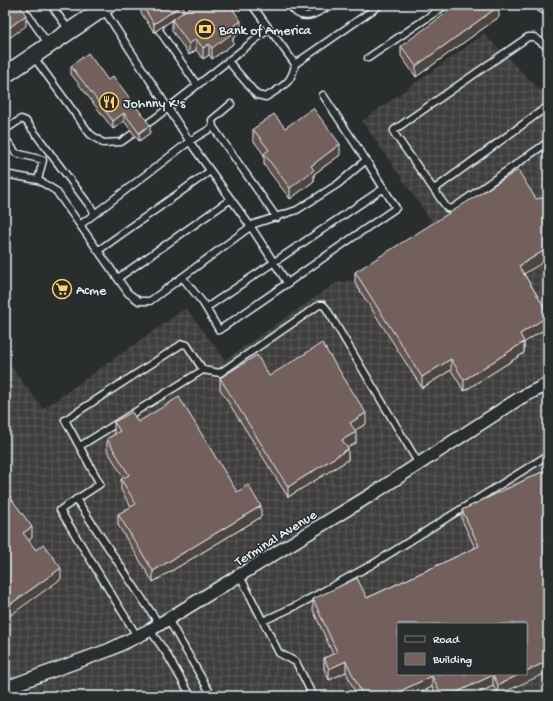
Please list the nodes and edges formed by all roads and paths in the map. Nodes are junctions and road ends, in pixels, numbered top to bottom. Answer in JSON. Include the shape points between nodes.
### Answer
{"nodes":[{"id":1,"x":21,"y":5,"type":"edge"},
{"id":2,"x":51,"y":5,"type":"edge"},
{"id":3,"x":252,"y":5,"type":"edge"},
{"id":4,"x":290,"y":5,"type":"edge"},
{"id":5,"x":330,"y":5,"type":"edge"},
{"id":6,"x":380,"y":5,"type":"edge"},
{"id":7,"x":446,"y":5,"type":"edge"},
{"id":8,"x":543,"y":5,"type":"edge"},
{"id":9,"x":104,"y":6,"type":"edge"},
{"id":10,"x":548,"y":8,"type":"edge"},
{"id":11,"x":166,"y":18,"type":"edge"},
{"id":12,"x":269,"y":29,"type":"junction"},
{"id":13,"x":70,"y":31,"type":"junction"},
{"id":14,"x":49,"y":46,"type":"junction"},
{"id":15,"x":548,"y":47,"type":"edge"},
{"id":16,"x":33,"y":56,"type":"junction"},
{"id":17,"x":368,"y":58,"type":"dead end"},
{"id":18,"x":228,"y":61,"type":"junction"},
{"id":19,"x":295,"y":64,"type":"junction"},
{"id":20,"x":5,"y":75,"type":"edge"},
{"id":21,"x":198,"y":85,"type":"junction"},
{"id":22,"x":323,"y":95,"type":"dead end"},
{"id":23,"x":231,"y":104,"type":"dead end"},
{"id":24,"x":548,"y":106,"type":"edge"},
{"id":25,"x":169,"y":108,"type":"junction"},
{"id":26,"x":213,"y":127,"type":"junction"},
{"id":27,"x":5,"y":130,"type":"edge"},
{"id":28,"x":5,"y":138,"type":"edge"},
{"id":29,"x":190,"y":141,"type":"junction"},
{"id":30,"x":548,"y":142,"type":"edge"},
{"id":31,"x":49,"y":151,"type":"junction"},
{"id":32,"x":43,"y":160,"type":"junction"},
{"id":33,"x":366,"y":160,"type":"junction"},
{"id":34,"x":210,"y":171,"type":"junction"},
{"id":35,"x":5,"y":174,"type":"edge"},
{"id":36,"x":38,"y":180,"type":"junction"},
{"id":37,"x":384,"y":188,"type":"junction"},
{"id":38,"x":432,"y":188,"type":"junction"},
{"id":39,"x":231,"y":199,"type":"junction"},
{"id":40,"x":95,"y":213,"type":"junction"},
{"id":41,"x":277,"y":218,"type":"junction"},
{"id":42,"x":80,"y":225,"type":"junction"},
{"id":43,"x":251,"y":227,"type":"junction"},
{"id":44,"x":99,"y":250,"type":"junction"},
{"id":45,"x":273,"y":261,"type":"junction"},
{"id":46,"x":182,"y":277,"type":"junction"},
{"id":47,"x":118,"y":278,"type":"junction"},
{"id":48,"x":288,"y":284,"type":"junction"},
{"id":49,"x":206,"y":308,"type":"junction"},
{"id":50,"x":203,"y":370,"type":"junction"},
{"id":51,"x":546,"y":388,"type":"edge"},
{"id":52,"x":80,"y":446,"type":"junction"},
{"id":53,"x":548,"y":455,"type":"edge"},
{"id":54,"x":419,"y":464,"type":"junction"},
{"id":55,"x":76,"y":499,"type":"junction"},
{"id":56,"x":240,"y":576,"type":"junction"},
{"id":57,"x":263,"y":621,"type":"junction"},
{"id":58,"x":159,"y":624,"type":"junction"},
{"id":59,"x":137,"y":636,"type":"junction"},
{"id":60,"x":5,"y":688,"type":"edge"},
{"id":61,"x":191,"y":696,"type":"edge"},
{"id":62,"x":212,"y":696,"type":"edge"},
{"id":63,"x":313,"y":696,"type":"edge"}],
"edges":[{"from":1,"to":14,"type":"lane"},
{"from":2,"to":13,"type":"lane"},
{"from":3,"to":12,"type":"lane"},
{"from":4,"to":5,"type":"lane","via":[[304,16],[316,15]]},
{"from":6,"to":19,"type":"lane"},
{"from":7,"to":17,"type":"lane"},
{"from":8,"to":10,"type":"street"},
{"from":9,"to":13,"type":"main road"},
{"from":9,"to":25,"type":"lane"},
{"from":11,"to":21,"type":"lane","via":[[160,22],[159,30]]},
{"from":12,"to":18,"type":"lane"},
{"from":12,"to":19,"type":"lane"},
{"from":13,"to":14,"type":"main road"},
{"from":14,"to":16,"type":"main road"},
{"from":15,"to":38,"type":"lane","via":[[534,37],[528,36],[394,130],[394,135]]},
{"from":16,"to":20,"type":"main road"},
{"from":16,"to":25,"type":"lane","via":[[90,134],[103,143],[121,142]]},
{"from":18,"to":19,"type":"lane","via":[[257,95],[266,97],[290,81]]},
{"from":18,"to":21,"type":"lane"},
{"from":21,"to":25,"type":"lane"},
{"from":22,"to":33,"type":"lane"},
{"from":23,"to":26,"type":"lane","via":[[212,120]]},
{"from":24,"to":38,"type":"lane","via":[[436,188]]},
{"from":25,"to":29,"type":"lane"},
{"from":26,"to":29,"type":"lane"},
{"from":26,"to":41,"type":"lane"},
{"from":27,"to":31,"type":"lane","via":[[24,119]]},
{"from":28,"to":32,"type":"lane","via":[[16,153]]},
{"from":29,"to":34,"type":"lane"},
{"from":29,"to":40,"type":"lane"},
{"from":30,"to":38,"type":"lane","via":[[452,209],[447,208]]},
{"from":31,"to":32,"type":"lane"},
{"from":31,"to":40,"type":"lane"},
{"from":32,"to":36,"type":"lane"},
{"from":33,"to":37,"type":"lane"},
{"from":33,"to":41,"type":"lane","via":[[321,195]]},
{"from":34,"to":39,"type":"lane"},
{"from":34,"to":44,"type":"lane"},
{"from":35,"to":36,"type":"lane"},
{"from":36,"to":42,"type":"lane","via":[[56,191]]},
{"from":37,"to":45,"type":"lane"},
{"from":37,"to":48,"type":"lane","via":[[396,208]]},
{"from":39,"to":43,"type":"lane"},
{"from":39,"to":47,"type":"lane"},
{"from":40,"to":42,"type":"lane"},
{"from":41,"to":43,"type":"lane"},
{"from":42,"to":44,"type":"lane"},
{"from":43,"to":45,"type":"lane"},
{"from":43,"to":46,"type":"lane"},
{"from":44,"to":47,"type":"lane"},
{"from":45,"to":48,"type":"lane"},
{"from":45,"to":49,"type":"lane"},
{"from":46,"to":47,"type":"lane","via":[[150,300],[139,301],[133,298]]},
{"from":46,"to":49,"type":"lane"},
{"from":48,"to":49,"type":"lane","via":[[219,330]]},
{"from":50,"to":52,"type":"lane"},
{"from":50,"to":52,"type":"lane","via":[[187,345],[182,344],[66,418],[65,422]]},
{"from":50,"to":54,"type":"lane","via":[[220,372],[319,305],[323,305]]},
{"from":51,"to":54,"type":"street","name":"Terminal Avenue","via":[[520,398]]},
{"from":52,"to":55,"type":"lane","via":[[100,484]]},
{"from":53,"to":57,"type":"lane","via":[[367,567]]},
{"from":54,"to":56,"type":"street","name":"Terminal Avenue"},
{"from":55,"to":58,"type":"lane"},
{"from":55,"to":59,"type":"lane","via":[[60,510]]},
{"from":56,"to":57,"type":"lane"},
{"from":56,"to":58,"type":"street","name":"Terminal Avenue"},
{"from":57,"to":63,"type":"lane","via":[[280,652],[296,662]]},
{"from":58,"to":59,"type":"street","name":"Terminal Avenue"},
{"from":58,"to":61,"type":"lane","via":[[166,653]]},
{"from":58,"to":62,"type":"lane"},
{"from":59,"to":60,"type":"street","name":"Terminal Avenue","via":[[109,650]]}]}
